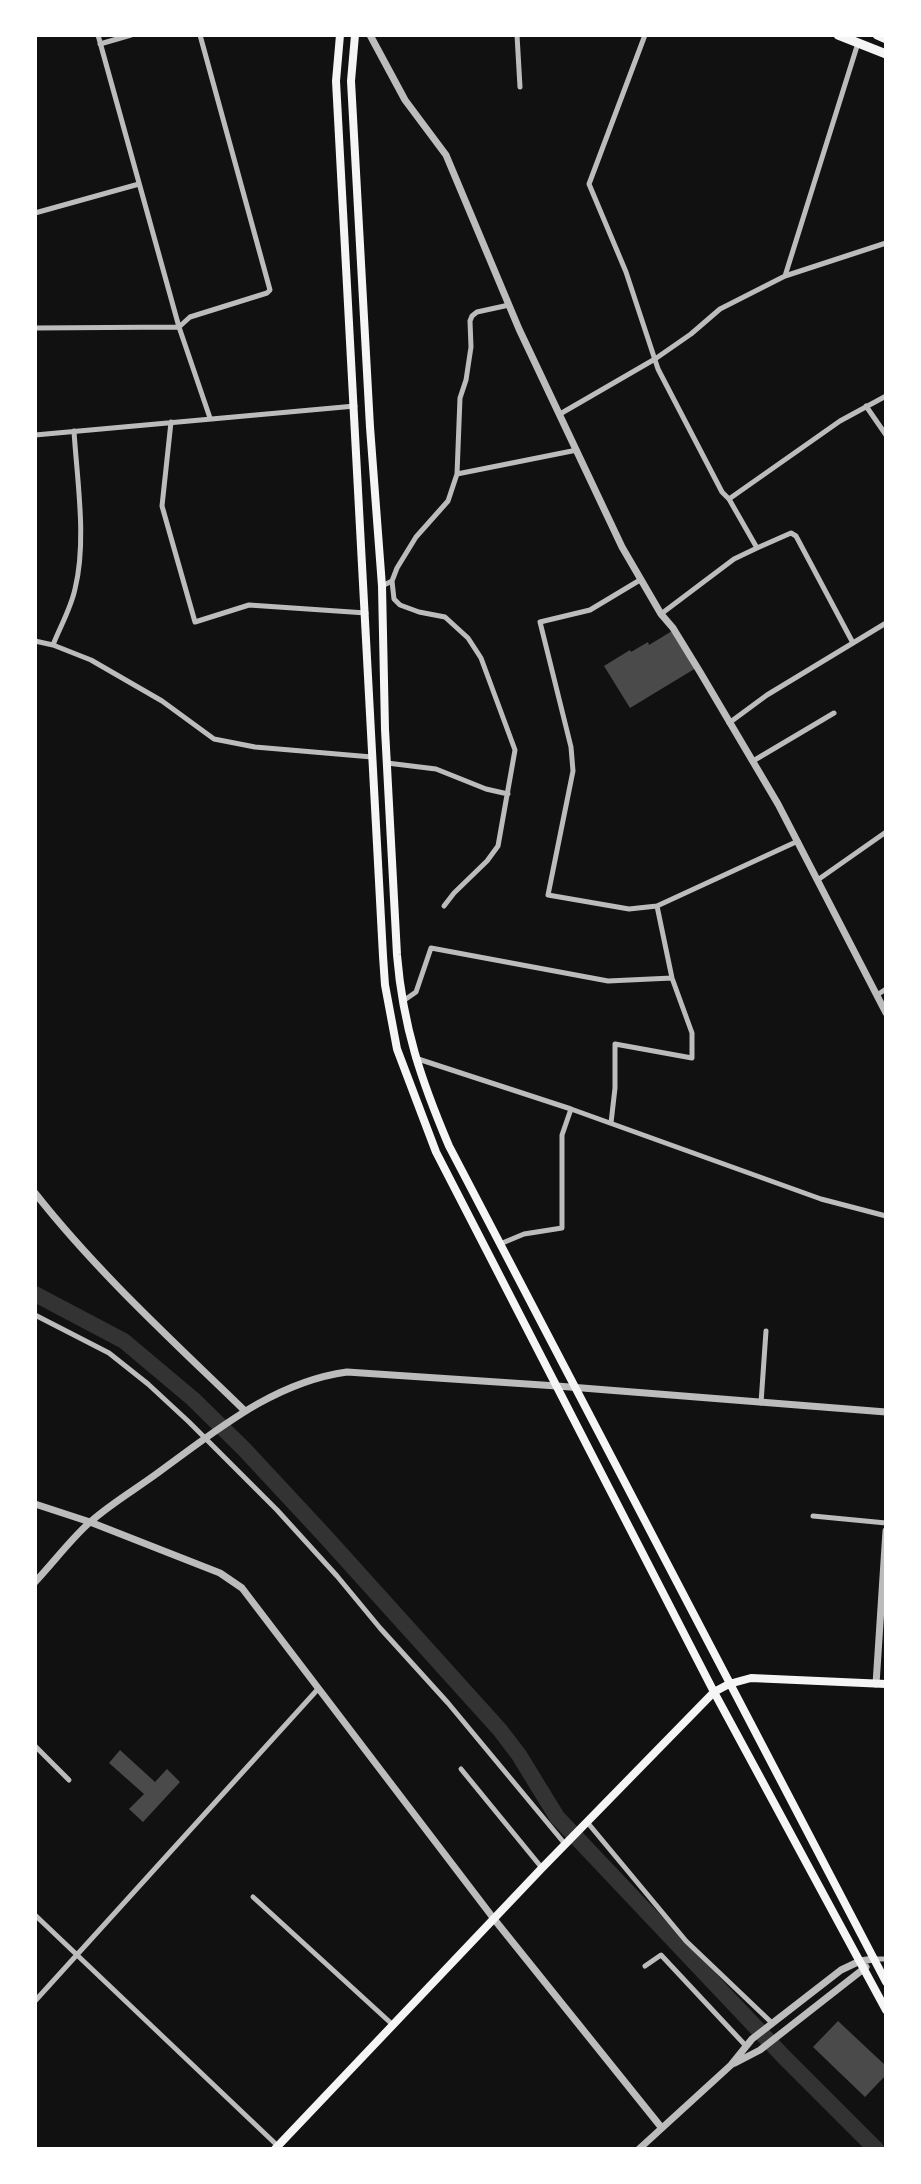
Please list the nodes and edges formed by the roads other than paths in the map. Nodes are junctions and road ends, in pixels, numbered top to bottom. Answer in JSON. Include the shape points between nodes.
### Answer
{"nodes":[{"id":1,"x":98,"y":35,"type":"edge"},
{"id":2,"x":131,"y":35,"type":"edge"},
{"id":3,"x":200,"y":35,"type":"edge"},
{"id":4,"x":340,"y":35,"type":"edge"},
{"id":5,"x":355,"y":35,"type":"edge"},
{"id":6,"x":370,"y":35,"type":"edge"},
{"id":7,"x":517,"y":35,"type":"edge"},
{"id":8,"x":645,"y":35,"type":"edge"},
{"id":9,"x":838,"y":35,"type":"edge"},
{"id":10,"x":877,"y":35,"type":"edge"},
{"id":11,"x":886,"y":38,"type":"edge"},
{"id":12,"x":858,"y":43,"type":"junction"},
{"id":13,"x":100,"y":44,"type":"junction"},
{"id":14,"x":886,"y":54,"type":"edge"},
{"id":15,"x":520,"y":87,"type":"dead end"},
{"id":16,"x":139,"y":184,"type":"junction"},
{"id":17,"x":35,"y":213,"type":"edge"},
{"id":18,"x":886,"y":243,"type":"edge"},
{"id":19,"x":785,"y":276,"type":"junction"},
{"id":20,"x":509,"y":305,"type":"junction"},
{"id":21,"x":179,"y":327,"type":"junction"},
{"id":22,"x":35,"y":328,"type":"edge"},
{"id":23,"x":655,"y":359,"type":"junction"},
{"id":24,"x":886,"y":396,"type":"edge"},
{"id":25,"x":355,"y":406,"type":"junction"},
{"id":26,"x":866,"y":407,"type":"junction"},
{"id":27,"x":559,"y":414,"type":"junction"},
{"id":28,"x":209,"y":418,"type":"junction"},
{"id":29,"x":171,"y":422,"type":"junction"},
{"id":30,"x":74,"y":431,"type":"junction"},
{"id":31,"x":35,"y":435,"type":"edge"},
{"id":32,"x":886,"y":435,"type":"edge"},
{"id":33,"x":577,"y":450,"type":"junction"},
{"id":34,"x":457,"y":474,"type":"junction"},
{"id":35,"x":729,"y":499,"type":"junction"},
{"id":36,"x":757,"y":548,"type":"junction"},
{"id":37,"x":640,"y":580,"type":"junction"},
{"id":38,"x":392,"y":581,"type":"junction"},
{"id":39,"x":382,"y":586,"type":"junction"},
{"id":40,"x":366,"y":613,"type":"junction"},
{"id":41,"x":661,"y":614,"type":"junction"},
{"id":42,"x":886,"y":623,"type":"edge"},
{"id":43,"x":35,"y":641,"type":"edge"},
{"id":44,"x":853,"y":643,"type":"junction"},
{"id":45,"x":53,"y":645,"type":"junction"},
{"id":46,"x":834,"y":713,"type":"dead end"},
{"id":47,"x":729,"y":723,"type":"junction"},
{"id":48,"x":385,"y":729,"type":"junction"},
{"id":49,"x":371,"y":730,"type":"junction"},
{"id":50,"x":372,"y":757,"type":"junction"},
{"id":51,"x":753,"y":761,"type":"junction"},
{"id":52,"x":387,"y":763,"type":"junction"},
{"id":53,"x":508,"y":794,"type":"junction"},
{"id":54,"x":886,"y":832,"type":"edge"},
{"id":55,"x":798,"y":841,"type":"junction"},
{"id":56,"x":819,"y":878,"type":"junction"},
{"id":57,"x":444,"y":906,"type":"dead end"},
{"id":58,"x":657,"y":906,"type":"junction"},
{"id":59,"x":672,"y":978,"type":"junction"},
{"id":60,"x":886,"y":989,"type":"edge"},
{"id":61,"x":877,"y":995,"type":"junction"},
{"id":62,"x":403,"y":1001,"type":"junction"},
{"id":63,"x":886,"y":1013,"type":"edge"},
{"id":64,"x":415,"y":1058,"type":"junction"},
{"id":65,"x":571,"y":1109,"type":"junction"},
{"id":66,"x":611,"y":1123,"type":"junction"},
{"id":67,"x":35,"y":1194,"type":"edge"},
{"id":68,"x":886,"y":1216,"type":"edge"},
{"id":69,"x":500,"y":1244,"type":"junction"},
{"id":70,"x":35,"y":1315,"type":"edge"},
{"id":71,"x":766,"y":1331,"type":"dead end"},
{"id":72,"x":557,"y":1385,"type":"junction"},
{"id":73,"x":575,"y":1387,"type":"junction"},
{"id":74,"x":761,"y":1403,"type":"junction"},
{"id":75,"x":245,"y":1411,"type":"junction"},
{"id":76,"x":886,"y":1412,"type":"edge"},
{"id":77,"x":205,"y":1439,"type":"junction"},
{"id":78,"x":35,"y":1504,"type":"edge"},
{"id":79,"x":813,"y":1516,"type":"dead end"},
{"id":80,"x":90,"y":1522,"type":"junction"},
{"id":81,"x":886,"y":1523,"type":"edge"},
{"id":82,"x":886,"y":1531,"type":"edge"},
{"id":83,"x":35,"y":1582,"type":"edge"},
{"id":84,"x":729,"y":1684,"type":"junction"},
{"id":85,"x":881,"y":1684,"type":"edge"},
{"id":86,"x":318,"y":1689,"type":"junction"},
{"id":87,"x":714,"y":1692,"type":"junction"},
{"id":88,"x":35,"y":1746,"type":"edge"},
{"id":89,"x":461,"y":1769,"type":"dead end"},
{"id":90,"x":69,"y":1780,"type":"dead end"},
{"id":91,"x":587,"y":1822,"type":"junction"},
{"id":92,"x":565,"y":1844,"type":"junction"},
{"id":93,"x":542,"y":1868,"type":"junction"},
{"id":94,"x":253,"y":1897,"type":"dead end"},
{"id":95,"x":35,"y":1915,"type":"edge"},
{"id":96,"x":494,"y":1919,"type":"junction"},
{"id":97,"x":79,"y":1955,"type":"junction"},
{"id":98,"x":874,"y":1959,"type":"junction"},
{"id":99,"x":886,"y":1959,"type":"edge"},
{"id":100,"x":862,"y":1965,"type":"junction"},
{"id":101,"x":645,"y":1966,"type":"dead end"},
{"id":102,"x":886,"y":1982,"type":"edge"},
{"id":103,"x":35,"y":2001,"type":"edge"},
{"id":104,"x":886,"y":2010,"type":"edge"},
{"id":105,"x":393,"y":2025,"type":"junction"},
{"id":106,"x":770,"y":2025,"type":"junction"},
{"id":107,"x":746,"y":2046,"type":"junction"},
{"id":108,"x":731,"y":2065,"type":"junction"},
{"id":109,"x":661,"y":2127,"type":"junction"},
{"id":110,"x":278,"y":2148,"type":"edge"},
{"id":111,"x":639,"y":2149,"type":"edge"}],
"edges":[{"from":1,"to":13,"type":"street"},
{"from":2,"to":13,"type":"street"},
{"from":3,"to":21,"type":"street","via":[[271,285],[267,293],[190,317]]},
{"from":4,"to":25,"type":"main road","via":[[336,81]]},
{"from":5,"to":39,"type":"main road","via":[[351,81]]},
{"from":6,"to":20,"type":"street","via":[[405,100],[446,155]]},
{"from":7,"to":15,"type":"street"},
{"from":8,"to":23,"type":"street","via":[[589,184],[626,272]]},
{"from":9,"to":12,"type":"highway"},
{"from":10,"to":11,"type":"highway"},
{"from":12,"to":14,"type":"highway"},
{"from":12,"to":19,"type":"street"},
{"from":13,"to":16,"type":"street"},
{"from":16,"to":17,"type":"street"},
{"from":16,"to":21,"type":"street"},
{"from":18,"to":19,"type":"street"},
{"from":19,"to":23,"type":"street","via":[[720,309]]},
{"from":20,"to":27,"type":"street"},
{"from":20,"to":34,"type":"street","via":[[477,312],[470,321]]},
{"from":21,"to":22,"type":"street"},
{"from":21,"to":28,"type":"street"},
{"from":23,"to":27,"type":"street"},
{"from":23,"to":35,"type":"street"},
{"from":24,"to":26,"type":"street"},
{"from":25,"to":28,"type":"street"},
{"from":25,"to":40,"type":"main road"},
{"from":26,"to":32,"type":"street"},
{"from":26,"to":35,"type":"street"},
{"from":27,"to":33,"type":"street"},
{"from":28,"to":29,"type":"street"},
{"from":29,"to":30,"type":"street"},
{"from":29,"to":40,"type":"street","via":[[162,506],[195,622],[249,605]]},
{"from":30,"to":31,"type":"street"},
{"from":30,"to":45,"type":"street","via":[[78,565],[75,590]]},
{"from":33,"to":34,"type":"street"},
{"from":33,"to":37,"type":"street"},
{"from":34,"to":38,"type":"street","via":[[448,501],[416,537]]},
{"from":35,"to":36,"type":"street"},
{"from":36,"to":41,"type":"street","via":[[734,559]]},
{"from":36,"to":44,"type":"street","via":[[785,534],[796,536]]},
{"from":37,"to":41,"type":"street"},
{"from":37,"to":58,"type":"street","via":[[590,610],[540,622],[572,747],[573,771],[548,895],[629,909]]},
{"from":38,"to":39,"type":"street"},
{"from":38,"to":53,"type":"street","via":[[394,599],[400,605],[452,621],[481,657],[515,750]]},
{"from":39,"to":48,"type":"main road"},
{"from":40,"to":49,"type":"main road"},
{"from":41,"to":47,"type":"street"},
{"from":42,"to":44,"type":"street"},
{"from":43,"to":45,"type":"street"},
{"from":44,"to":47,"type":"street"},
{"from":45,"to":50,"type":"street","via":[[127,680],[214,739]]},
{"from":46,"to":51,"type":"street"},
{"from":47,"to":51,"type":"street"},
{"from":48,"to":49,"type":"main road"},
{"from":48,"to":52,"type":"main road"},
{"from":49,"to":50,"type":"main road"},
{"from":50,"to":72,"type":"main road","via":[[384,975],[397,1049],[436,1152]]},
{"from":51,"to":55,"type":"street"},
{"from":52,"to":53,"type":"street","via":[[436,769]]},
{"from":52,"to":62,"type":"main road"},
{"from":53,"to":57,"type":"street","via":[[498,846]]},
{"from":54,"to":56,"type":"street"},
{"from":55,"to":56,"type":"street"},
{"from":55,"to":58,"type":"street"},
{"from":56,"to":61,"type":"street"},
{"from":58,"to":59,"type":"street"},
{"from":59,"to":62,"type":"street","via":[[608,981],[430,948],[416,992]]},
{"from":59,"to":66,"type":"street","via":[[692,1033],[692,1058],[615,1044]]},
{"from":60,"to":61,"type":"street"},
{"from":61,"to":63,"type":"street"},
{"from":62,"to":64,"type":"main road"},
{"from":64,"to":65,"type":"street"},
{"from":64,"to":69,"type":"main road","via":[[449,1146]]},
{"from":65,"to":66,"type":"street"},
{"from":65,"to":69,"type":"street","via":[[562,1135],[562,1228],[524,1234]]},
{"from":66,"to":68,"type":"street","via":[[821,1199]]},
{"from":67,"to":75,"type":"street","via":[[131,1301]]},
{"from":69,"to":73,"type":"main road"},
{"from":70,"to":77,"type":"street","via":[[108,1353]]},
{"from":71,"to":74,"type":"street"},
{"from":72,"to":73,"type":"street"},
{"from":72,"to":75,"type":"street","via":[[346,1372],[301,1382]]},
{"from":72,"to":87,"type":"main road"},
{"from":73,"to":74,"type":"street"},
{"from":73,"to":84,"type":"main road"},
{"from":74,"to":76,"type":"street"},
{"from":75,"to":77,"type":"street"},
{"from":77,"to":80,"type":"street"},
{"from":77,"to":92,"type":"street","via":[[337,1576]]},
{"from":78,"to":80,"type":"street"},
{"from":79,"to":81,"type":"street"},
{"from":80,"to":83,"type":"street"},
{"from":80,"to":86,"type":"street","via":[[232,1579]]},
{"from":82,"to":85,"type":"street"},
{"from":84,"to":85,"type":"main road","via":[[751,1678]]},
{"from":84,"to":87,"type":"main road"},
{"from":84,"to":98,"type":"main road"},
{"from":86,"to":96,"type":"street"},
{"from":86,"to":97,"type":"street"},
{"from":87,"to":91,"type":"main road"},
{"from":87,"to":100,"type":"main road"},
{"from":88,"to":90,"type":"street"},
{"from":89,"to":93,"type":"street"},
{"from":91,"to":92,"type":"main road"},
{"from":91,"to":106,"type":"street","via":[[686,1941]]},
{"from":92,"to":93,"type":"main road"},
{"from":93,"to":96,"type":"main road"},
{"from":94,"to":105,"type":"street"},
{"from":95,"to":97,"type":"street"},
{"from":96,"to":105,"type":"main road"},
{"from":96,"to":109,"type":"street"},
{"from":97,"to":103,"type":"street"},
{"from":97,"to":110,"type":"street"},
{"from":98,"to":99,"type":"street"},
{"from":98,"to":100,"type":"street"},
{"from":98,"to":102,"type":"main road"},
{"from":100,"to":104,"type":"main road"},
{"from":100,"to":106,"type":"street","via":[[841,1970]]},
{"from":100,"to":108,"type":"street","via":[[760,2050]]},
{"from":101,"to":107,"type":"street","via":[[661,1955]]},
{"from":105,"to":110,"type":"main road"},
{"from":106,"to":107,"type":"street"},
{"from":107,"to":108,"type":"street"},
{"from":108,"to":109,"type":"street"},
{"from":109,"to":111,"type":"street"}]}
